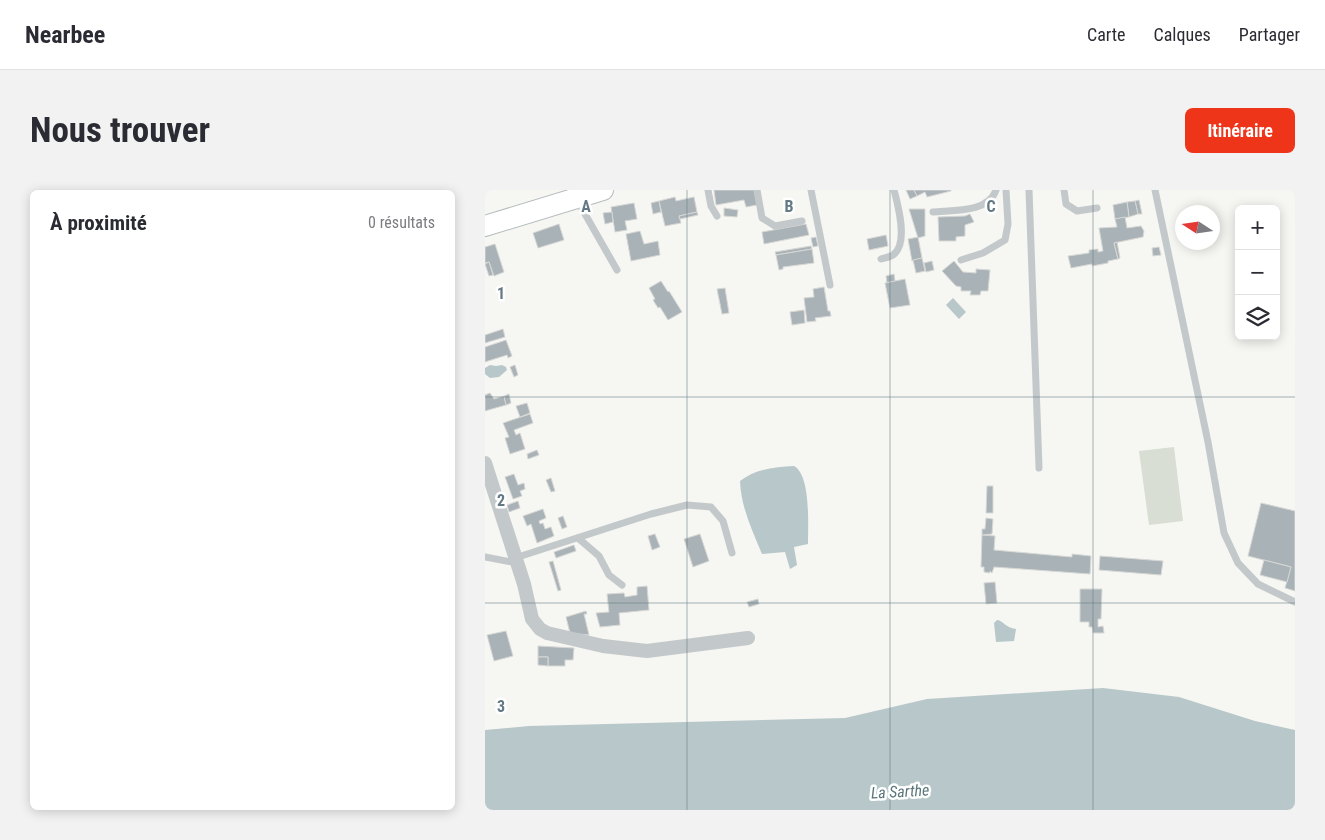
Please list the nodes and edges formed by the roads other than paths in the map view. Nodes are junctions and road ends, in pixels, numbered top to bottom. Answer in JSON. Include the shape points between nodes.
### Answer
{"nodes":[{"id":1,"x":603,"y":190,"type":"edge"},
{"id":2,"x":708,"y":190,"type":"edge"},
{"id":3,"x":757,"y":190,"type":"edge"},
{"id":4,"x":811,"y":190,"type":"edge"},
{"id":5,"x":894,"y":190,"type":"edge"},
{"id":6,"x":996,"y":190,"type":"edge"},
{"id":7,"x":1006,"y":190,"type":"edge"},
{"id":8,"x":1029,"y":190,"type":"edge"},
{"id":9,"x":1065,"y":190,"type":"edge"},
{"id":10,"x":1155,"y":190,"type":"edge"},
{"id":11,"x":575,"y":194,"type":"edge"},
{"id":12,"x":1097,"y":208,"type":"dead end"},
{"id":13,"x":933,"y":212,"type":"dead end"},
{"id":14,"x":717,"y":216,"type":"dead end"},
{"id":15,"x":802,"y":221,"type":"dead end"},
{"id":16,"x":485,"y":226,"type":"edge"},
{"id":17,"x":881,"y":259,"type":"dead end"},
{"id":18,"x":961,"y":260,"type":"dead end"},
{"id":19,"x":617,"y":270,"type":"dead end"},
{"id":20,"x":830,"y":285,"type":"dead end"},
{"id":21,"x":485,"y":463,"type":"edge"},
{"id":22,"x":1039,"y":468,"type":"dead end"},
{"id":23,"x":489,"y":491,"type":"edge"},
{"id":24,"x":578,"y":538,"type":"junction"},
{"id":25,"x":732,"y":553,"type":"dead end"},
{"id":26,"x":485,"y":557,"type":"edge"},
{"id":27,"x":516,"y":561,"type":"junction"},
{"id":28,"x":622,"y":585,"type":"dead end"},
{"id":29,"x":1295,"y":602,"type":"edge"},
{"id":30,"x":748,"y":638,"type":"dead end"}],
"edges":[{"from":1,"to":11,"type":"street"},
{"from":2,"to":14,"type":"lane"},
{"from":3,"to":15,"type":"lane","via":[[762,218],[775,226]]},
{"from":4,"to":20,"type":"lane"},
{"from":5,"to":17,"type":"lane","via":[[901,232],[893,255]]},
{"from":6,"to":13,"type":"lane","via":[[984,204]]},
{"from":7,"to":18,"type":"lane","via":[[1005,240],[983,253]]},
{"from":8,"to":22,"type":"lane"},
{"from":9,"to":12,"type":"lane","via":[[1066,204],[1077,211]]},
{"from":10,"to":29,"type":"lane","via":[[1209,442],[1224,533],[1238,563],[1258,584]]},
{"from":11,"to":16,"type":"street"},
{"from":11,"to":19,"type":"lane"},
{"from":21,"to":23,"type":"street"},
{"from":23,"to":27,"type":"street"},
{"from":24,"to":25,"type":"lane","via":[[687,505],[711,507],[723,521]]},
{"from":24,"to":27,"type":"lane"},
{"from":24,"to":28,"type":"lane","via":[[599,556],[609,575]]},
{"from":26,"to":27,"type":"lane"},
{"from":27,"to":30,"type":"street","via":[[533,619],[547,633],[603,646],[647,651]]}]}
